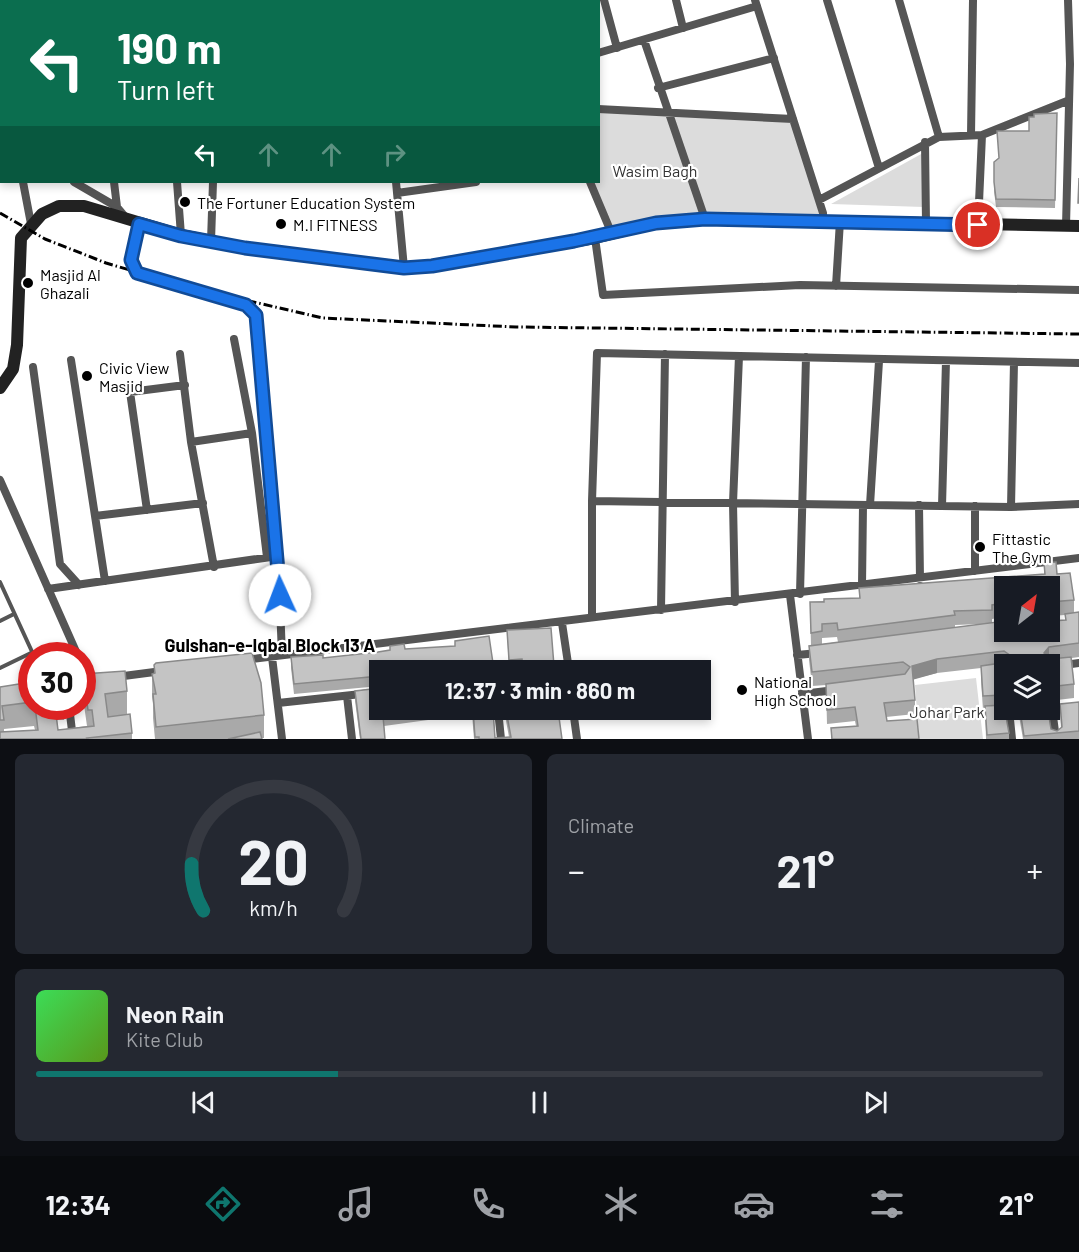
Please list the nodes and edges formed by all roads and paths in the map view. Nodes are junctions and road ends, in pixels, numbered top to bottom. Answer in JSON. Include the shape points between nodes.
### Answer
{"nodes":[{"id":1,"x":604,"y":0,"type":"edge"},
{"id":2,"x":676,"y":0,"type":"edge"},
{"id":3,"x":827,"y":0,"type":"edge"},
{"id":4,"x":899,"y":0,"type":"edge"},
{"id":5,"x":973,"y":0,"type":"edge"},
{"id":6,"x":1068,"y":0,"type":"edge"},
{"id":7,"x":756,"y":3,"type":"edge"},
{"id":8,"x":682,"y":28,"type":"junction"},
{"id":9,"x":644,"y":39,"type":"junction"},
{"id":10,"x":617,"y":48,"type":"junction"},
{"id":11,"x":600,"y":52,"type":"edge"},
{"id":12,"x":774,"y":58,"type":"junction"},
{"id":13,"x":1075,"y":65,"type":"edge"},
{"id":14,"x":658,"y":88,"type":"junction"},
{"id":15,"x":1067,"y":101,"type":"junction"},
{"id":16,"x":600,"y":109,"type":"edge"},
{"id":17,"x":667,"y":113,"type":"junction"},
{"id":18,"x":793,"y":120,"type":"junction"},
{"id":19,"x":971,"y":135,"type":"junction"},
{"id":20,"x":982,"y":135,"type":"junction"},
{"id":21,"x":939,"y":137,"type":"junction"},
{"id":22,"x":925,"y":142,"type":"junction"},
{"id":23,"x":879,"y":168,"type":"junction"},
{"id":24,"x":23,"y":183,"type":"edge"},
{"id":25,"x":76,"y":183,"type":"edge"},
{"id":26,"x":114,"y":183,"type":"edge"},
{"id":27,"x":177,"y":183,"type":"edge"},
{"id":28,"x":213,"y":183,"type":"edge"},
{"id":29,"x":396,"y":183,"type":"edge"},
{"id":30,"x":469,"y":183,"type":"edge"},
{"id":31,"x":590,"y":183,"type":"edge"},
{"id":32,"x":397,"y":193,"type":"junction"},
{"id":33,"x":819,"y":200,"type":"junction"},
{"id":34,"x":117,"y":207,"type":"junction"},
{"id":35,"x":705,"y":219,"type":"junction"},
{"id":36,"x":823,"y":220,"type":"junction"},
{"id":37,"x":840,"y":220,"type":"junction"},
{"id":38,"x":134,"y":222,"type":"junction"},
{"id":39,"x":926,"y":223,"type":"junction"},
{"id":40,"x":31,"y":224,"type":"junction"},
{"id":41,"x":978,"y":225,"type":"junction"},
{"id":42,"x":1066,"y":226,"type":"junction"},
{"id":43,"x":1079,"y":226,"type":"edge"},
{"id":44,"x":611,"y":232,"type":"junction"},
{"id":45,"x":181,"y":236,"type":"junction"},
{"id":46,"x":595,"y":238,"type":"junction"},
{"id":47,"x":211,"y":241,"type":"junction"},
{"id":48,"x":404,"y":268,"type":"junction"},
{"id":49,"x":836,"y":286,"type":"junction"},
{"id":50,"x":1079,"y":290,"type":"edge"},
{"id":51,"x":234,"y":339,"type":"dead end"},
{"id":52,"x":180,"y":354,"type":"dead end"},
{"id":53,"x":665,"y":354,"type":"junction"},
{"id":54,"x":739,"y":356,"type":"junction"},
{"id":55,"x":806,"y":357,"type":"junction"},
{"id":56,"x":71,"y":360,"type":"dead end"},
{"id":57,"x":879,"y":361,"type":"junction"},
{"id":58,"x":946,"y":362,"type":"junction"},
{"id":59,"x":1014,"y":362,"type":"junction"},
{"id":60,"x":1079,"y":363,"type":"edge"},
{"id":61,"x":33,"y":367,"type":"dead end"},
{"id":62,"x":185,"y":385,"type":"junction"},
{"id":63,"x":0,"y":388,"type":"edge"},
{"id":64,"x":252,"y":433,"type":"junction"},
{"id":65,"x":191,"y":442,"type":"junction"},
{"id":66,"x":1,"y":483,"type":"edge"},
{"id":67,"x":592,"y":501,"type":"junction"},
{"id":68,"x":662,"y":502,"type":"junction"},
{"id":69,"x":203,"y":503,"type":"junction"},
{"id":70,"x":733,"y":503,"type":"junction"},
{"id":71,"x":802,"y":504,"type":"junction"},
{"id":72,"x":1079,"y":504,"type":"edge"},
{"id":73,"x":866,"y":505,"type":"junction"},
{"id":74,"x":919,"y":506,"type":"junction"},
{"id":75,"x":942,"y":506,"type":"junction"},
{"id":76,"x":975,"y":506,"type":"junction"},
{"id":77,"x":1011,"y":507,"type":"junction"},
{"id":78,"x":147,"y":510,"type":"junction"},
{"id":79,"x":95,"y":516,"type":"junction"},
{"id":80,"x":278,"y":556,"type":"junction"},
{"id":81,"x":267,"y":558,"type":"junction"},
{"id":82,"x":1079,"y":558,"type":"edge"},
{"id":83,"x":214,"y":567,"type":"junction"},
{"id":84,"x":975,"y":572,"type":"junction"},
{"id":85,"x":920,"y":579,"type":"junction"},
{"id":86,"x":105,"y":581,"type":"junction"},
{"id":87,"x":0,"y":582,"type":"edge"},
{"id":88,"x":79,"y":585,"type":"junction"},
{"id":89,"x":862,"y":586,"type":"junction"},
{"id":90,"x":48,"y":589,"type":"junction"},
{"id":91,"x":800,"y":594,"type":"junction"},
{"id":92,"x":790,"y":595,"type":"junction"},
{"id":93,"x":735,"y":602,"type":"junction"},
{"id":94,"x":661,"y":610,"type":"junction"},
{"id":95,"x":14,"y":614,"type":"junction"},
{"id":96,"x":592,"y":617,"type":"junction"},
{"id":97,"x":0,"y":621,"type":"edge"},
{"id":98,"x":562,"y":623,"type":"junction"},
{"id":99,"x":27,"y":642,"type":"edge"},
{"id":100,"x":72,"y":642,"type":"edge"},
{"id":101,"x":832,"y":651,"type":"edge"},
{"id":102,"x":282,"y":655,"type":"junction"},
{"id":103,"x":797,"y":655,"type":"junction"},
{"id":104,"x":272,"y":657,"type":"junction"},
{"id":105,"x":18,"y":660,"type":"edge"},
{"id":106,"x":568,"y":660,"type":"edge"},
{"id":107,"x":238,"y":661,"type":"edge"},
{"id":108,"x":1079,"y":663,"type":"edge"},
{"id":109,"x":1060,"y":665,"type":"edge"},
{"id":110,"x":0,"y":668,"type":"edge"},
{"id":111,"x":169,"y":670,"type":"edge"},
{"id":112,"x":96,"y":680,"type":"edge"},
{"id":113,"x":848,"y":689,"type":"edge"},
{"id":114,"x":369,"y":693,"type":"edge"},
{"id":115,"x":802,"y":694,"type":"junction"},
{"id":116,"x":347,"y":696,"type":"junction"},
{"id":117,"x":278,"y":703,"type":"junction"},
{"id":118,"x":71,"y":720,"type":"edge"},
{"id":119,"x":499,"y":720,"type":"edge"},
{"id":120,"x":574,"y":720,"type":"edge"},
{"id":121,"x":1010,"y":720,"type":"edge"},
{"id":122,"x":1057,"y":720,"type":"edge"},
{"id":123,"x":73,"y":739,"type":"edge"},
{"id":124,"x":282,"y":739,"type":"edge"},
{"id":125,"x":352,"y":739,"type":"edge"},
{"id":126,"x":501,"y":739,"type":"edge"},
{"id":127,"x":577,"y":739,"type":"edge"},
{"id":128,"x":807,"y":739,"type":"edge"},
{"id":129,"x":1012,"y":739,"type":"edge"},
{"id":130,"x":1056,"y":739,"type":"edge"}],
"edges":[{"from":1,"to":10,"type":"street"},
{"from":2,"to":8,"type":"street"},
{"from":3,"to":23,"type":"street"},
{"from":4,"to":21,"type":"street"},
{"from":5,"to":19,"type":"street"},
{"from":6,"to":13,"type":"street"},
{"from":7,"to":8,"type":"street"},
{"from":7,"to":12,"type":"street"},
{"from":8,"to":9,"type":"street"},
{"from":9,"to":10,"type":"street"},
{"from":9,"to":14,"type":"street"},
{"from":10,"to":11,"type":"street"},
{"from":12,"to":14,"type":"street"},
{"from":12,"to":18,"type":"street"},
{"from":13,"to":15,"type":"street"},
{"from":14,"to":17,"type":"street"},
{"from":15,"to":20,"type":"street"},
{"from":15,"to":42,"type":"street"},
{"from":16,"to":17,"type":"street"},
{"from":17,"to":18,"type":"street"},
{"from":17,"to":35,"type":"street"},
{"from":18,"to":33,"type":"street"},
{"from":19,"to":20,"type":"street"},
{"from":19,"to":21,"type":"street"},
{"from":20,"to":41,"type":"street"},
{"from":21,"to":22,"type":"street"},
{"from":22,"to":23,"type":"street"},
{"from":22,"to":39,"type":"street"},
{"from":23,"to":33,"type":"street"},
{"from":24,"to":40,"type":"street"},
{"from":25,"to":34,"type":"street"},
{"from":26,"to":34,"type":"street"},
{"from":27,"to":45,"type":"street"},
{"from":28,"to":47,"type":"street"},
{"from":29,"to":32,"type":"street"},
{"from":30,"to":32,"type":"street"},
{"from":31,"to":44,"type":"street"},
{"from":32,"to":48,"type":"street"},
{"from":33,"to":36,"type":"street"},
{"from":34,"to":38,"type":"street"},
{"from":35,"to":36,"type":"main road"},
{"from":35,"to":44,"type":"main road"},
{"from":36,"to":37,"type":"main road"},
{"from":37,"to":39,"type":"main road"},
{"from":37,"to":49,"type":"street"},
{"from":38,"to":40,"type":"main road","via":[[84,206],[59,206]]},
{"from":38,"to":45,"type":"main road"},
{"from":38,"to":80,"type":"street","via":[[131,260],[137,273],[246,305],[256,315]]},
{"from":39,"to":41,"type":"main road"},
{"from":40,"to":63,"type":"main road","via":[[21,238],[13,369]]},
{"from":41,"to":42,"type":"main road"},
{"from":42,"to":43,"type":"main road"},
{"from":44,"to":46,"type":"main road"},
{"from":45,"to":47,"type":"main road"},
{"from":46,"to":48,"type":"main road"},
{"from":46,"to":49,"type":"street","via":[[603,295]]},
{"from":47,"to":48,"type":"main road"},
{"from":49,"to":50,"type":"street"},
{"from":51,"to":64,"type":"street"},
{"from":52,"to":62,"type":"street"},
{"from":53,"to":54,"type":"street"},
{"from":53,"to":67,"type":"street","via":[[597,353]]},
{"from":53,"to":68,"type":"street"},
{"from":54,"to":55,"type":"street"},
{"from":54,"to":70,"type":"street"},
{"from":55,"to":57,"type":"street"},
{"from":55,"to":71,"type":"street"},
{"from":56,"to":79,"type":"street"},
{"from":57,"to":58,"type":"street"},
{"from":57,"to":73,"type":"street"},
{"from":58,"to":59,"type":"street"},
{"from":58,"to":75,"type":"street"},
{"from":59,"to":60,"type":"street"},
{"from":59,"to":77,"type":"street"},
{"from":61,"to":88,"type":"street","via":[[60,564]]},
{"from":62,"to":65,"type":"street"},
{"from":62,"to":78,"type":"street","via":[[130,392]]},
{"from":64,"to":65,"type":"street"},
{"from":64,"to":81,"type":"street"},
{"from":65,"to":69,"type":"street"},
{"from":66,"to":90,"type":"street"},
{"from":67,"to":68,"type":"street"},
{"from":67,"to":96,"type":"street"},
{"from":68,"to":70,"type":"street"},
{"from":68,"to":94,"type":"street"},
{"from":69,"to":78,"type":"street"},
{"from":69,"to":83,"type":"street"},
{"from":70,"to":71,"type":"street"},
{"from":70,"to":93,"type":"street"},
{"from":71,"to":73,"type":"street"},
{"from":71,"to":91,"type":"street"},
{"from":72,"to":77,"type":"street"},
{"from":73,"to":74,"type":"street"},
{"from":73,"to":89,"type":"street"},
{"from":74,"to":75,"type":"street"},
{"from":74,"to":85,"type":"street"},
{"from":75,"to":76,"type":"street"},
{"from":76,"to":77,"type":"street"},
{"from":76,"to":84,"type":"street"},
{"from":78,"to":79,"type":"street"},
{"from":79,"to":86,"type":"street"},
{"from":80,"to":81,"type":"street"},
{"from":80,"to":102,"type":"street"},
{"from":81,"to":83,"type":"street"},
{"from":82,"to":84,"type":"street"},
{"from":83,"to":86,"type":"street"},
{"from":84,"to":85,"type":"street"},
{"from":85,"to":89,"type":"street"},
{"from":86,"to":88,"type":"street"},
{"from":87,"to":95,"type":"lane"},
{"from":88,"to":90,"type":"street"},
{"from":89,"to":91,"type":"street"},
{"from":90,"to":100,"type":"street"},
{"from":91,"to":92,"type":"street"},
{"from":92,"to":93,"type":"street"},
{"from":92,"to":103,"type":"street"},
{"from":93,"to":94,"type":"street"},
{"from":94,"to":96,"type":"street"},
{"from":95,"to":97,"type":"lane"},
{"from":95,"to":99,"type":"lane"},
{"from":96,"to":98,"type":"street"},
{"from":98,"to":102,"type":"street"},
{"from":98,"to":106,"type":"street"},
{"from":101,"to":103,"type":"street"},
{"from":102,"to":104,"type":"street"},
{"from":103,"to":115,"type":"street"},
{"from":104,"to":107,"type":"street"},
{"from":104,"to":117,"type":"street"},
{"from":105,"to":110,"type":"lane"},
{"from":108,"to":109,"type":"street"},
{"from":111,"to":112,"type":"street"},
{"from":113,"to":115,"type":"street"},
{"from":114,"to":116,"type":"street"},
{"from":115,"to":128,"type":"street"},
{"from":116,"to":117,"type":"street"},
{"from":116,"to":125,"type":"street"},
{"from":117,"to":124,"type":"street"},
{"from":118,"to":123,"type":"street"},
{"from":119,"to":126,"type":"street"},
{"from":120,"to":127,"type":"street"},
{"from":121,"to":129,"type":"street"},
{"from":122,"to":130,"type":"street"}]}
